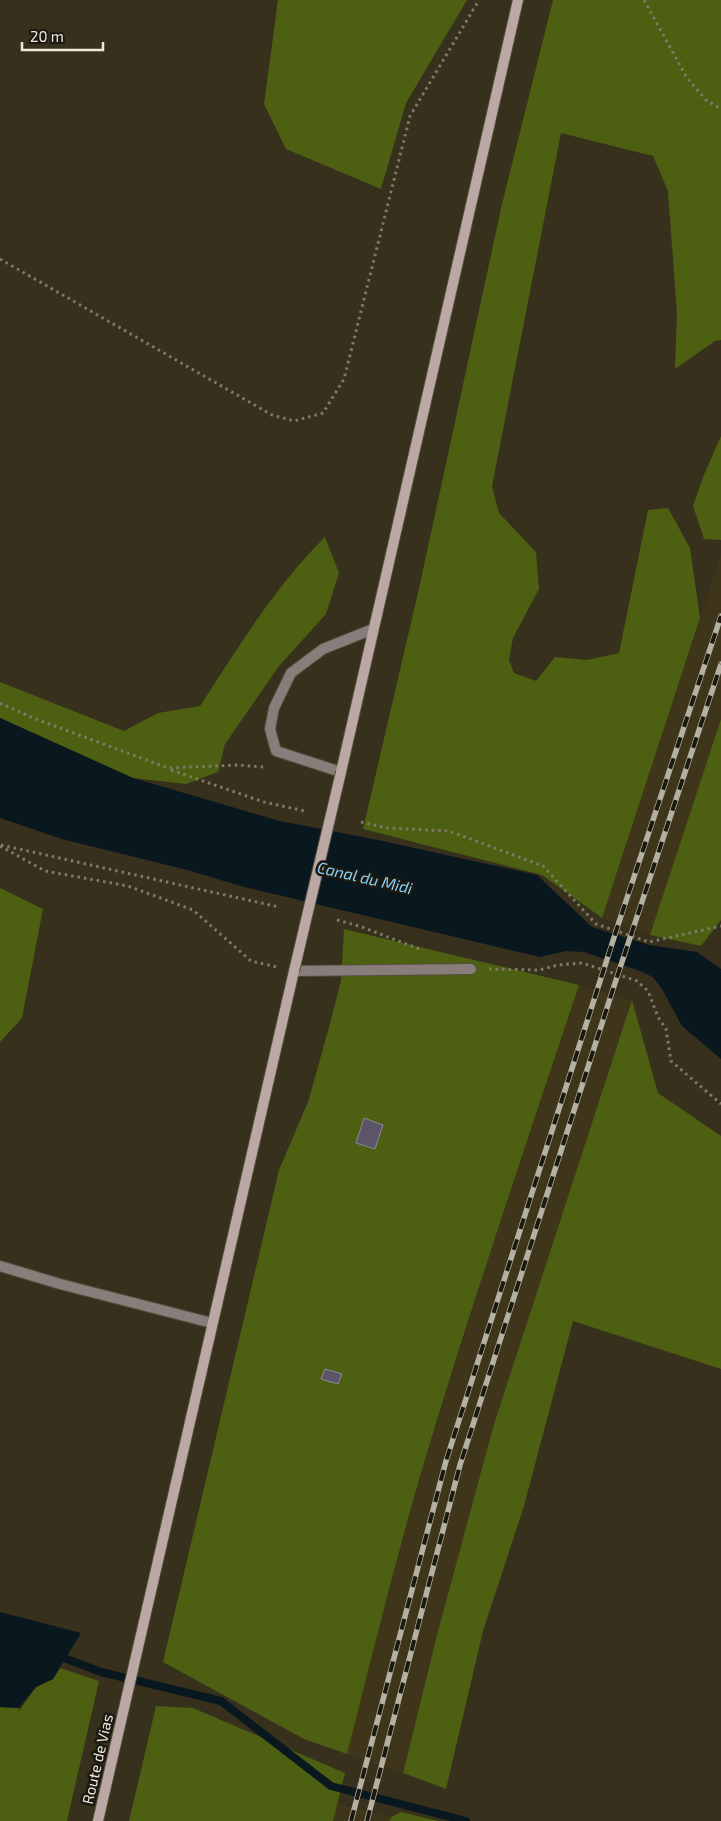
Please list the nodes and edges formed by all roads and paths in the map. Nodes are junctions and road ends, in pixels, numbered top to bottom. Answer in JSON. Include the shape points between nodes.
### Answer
{"nodes":[{"id":1,"x":479,"y":0,"type":"edge"},
{"id":2,"x":518,"y":0,"type":"edge"},
{"id":3,"x":644,"y":0,"type":"edge"},
{"id":4,"x":721,"y":109,"type":"edge"},
{"id":5,"x":0,"y":259,"type":"edge"},
{"id":6,"x":374,"y":629,"type":"junction"},
{"id":7,"x":0,"y":703,"type":"edge"},
{"id":8,"x":267,"y":767,"type":"dead end"},
{"id":9,"x":168,"y":768,"type":"junction"},
{"id":10,"x":340,"y":772,"type":"junction"},
{"id":11,"x":304,"y":811,"type":"dead end"},
{"id":12,"x":361,"y":822,"type":"dead end"},
{"id":13,"x":0,"y":845,"type":"edge"},
{"id":14,"x":279,"y":907,"type":"dead end"},
{"id":15,"x":337,"y":920,"type":"dead end"},
{"id":16,"x":721,"y":926,"type":"edge"},
{"id":17,"x":425,"y":951,"type":"dead end"},
{"id":18,"x":471,"y":969,"type":"joint"},
{"id":19,"x":294,"y":970,"type":"junction"},
{"id":20,"x":721,"y":1104,"type":"edge"},
{"id":21,"x":0,"y":1266,"type":"edge"},
{"id":22,"x":212,"y":1323,"type":"junction"},
{"id":23,"x":98,"y":1821,"type":"edge"}],
"edges":[{"from":1,"to":5,"type":"path","via":[[410,116],[344,379],[323,413],[294,421],[272,414]]},
{"from":2,"to":6,"type":"main road","name":"Route de Vias"},
{"from":3,"to":4,"type":"path","via":[[688,78],[706,100]]},
{"from":6,"to":10,"type":"main road","name":"Route de Vias"},
{"from":6,"to":10,"type":"street","via":[[323,649],[291,673],[274,708],[270,729],[276,750]]},
{"from":7,"to":9,"type":"path"},
{"from":8,"to":9,"type":"path"},
{"from":9,"to":11,"type":"path","via":[[264,802]]},
{"from":10,"to":19,"type":"main road","name":"Route de Vias","bridge":true},
{"from":12,"to":16,"type":"path","via":[[387,828],[449,831],[543,866],[596,924],[649,942]]},
{"from":13,"to":14,"type":"path"},
{"from":13,"to":19,"type":"path","via":[[45,871],[128,886],[193,910],[251,961]]},
{"from":15,"to":17,"type":"path"},
{"from":18,"to":19,"type":"street"},
{"from":18,"to":20,"type":"path","via":[[539,970],[582,963],[637,981],[648,992],[666,1029],[671,1061]]},
{"from":19,"to":22,"type":"main road","name":"Route de Vias"},
{"from":21,"to":22,"type":"street"},
{"from":22,"to":23,"type":"main road","name":"Route de Vias"}]}
